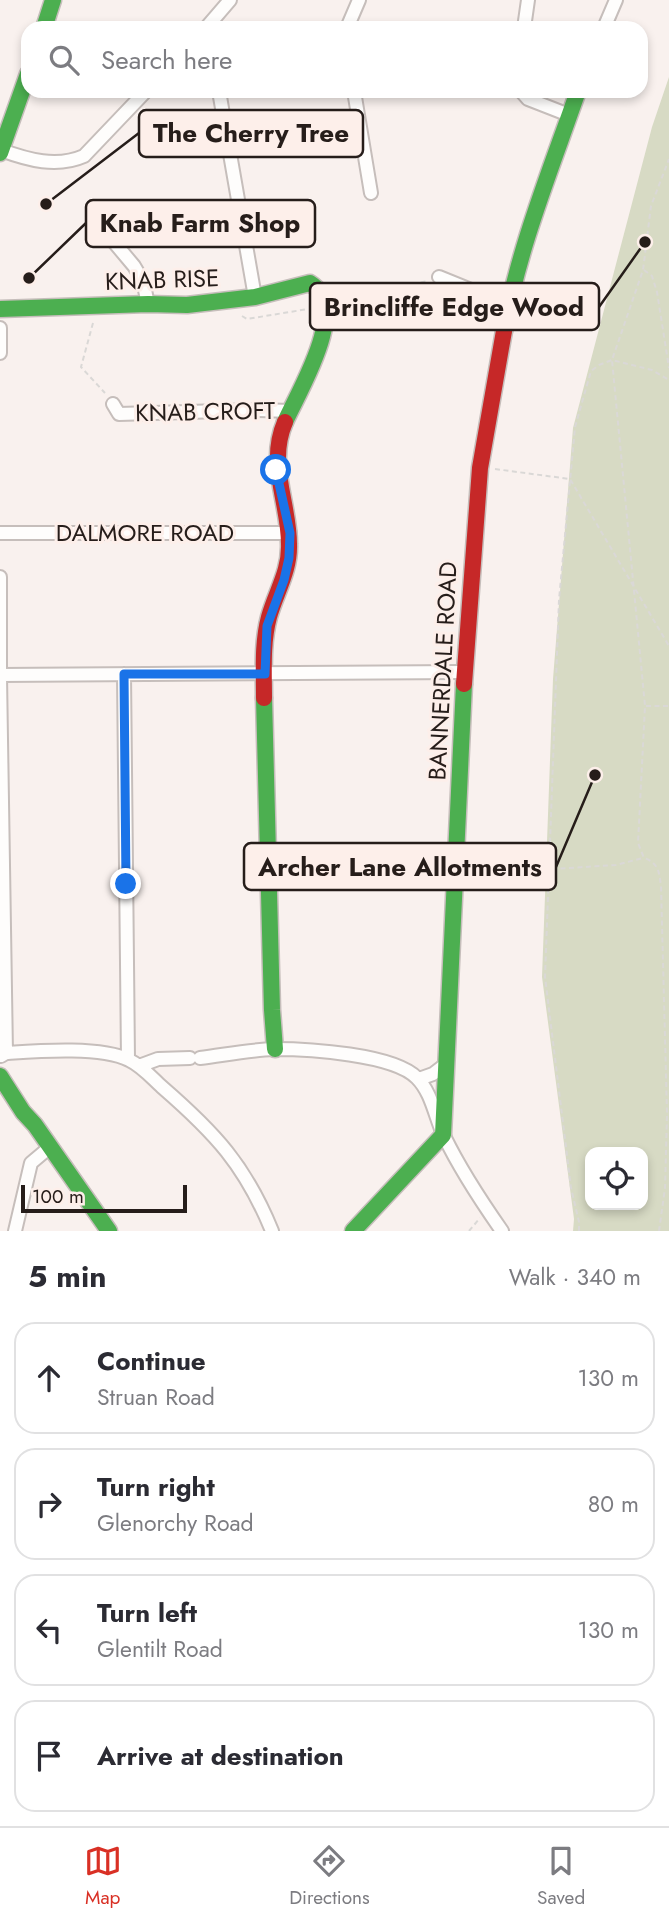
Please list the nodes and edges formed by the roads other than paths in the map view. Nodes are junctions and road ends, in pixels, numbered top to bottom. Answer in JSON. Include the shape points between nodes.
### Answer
{"nodes":[{"id":1,"x":53,"y":0,"type":"edge"},
{"id":2,"x":230,"y":0,"type":"edge"},
{"id":3,"x":359,"y":0,"type":"edge"},
{"id":4,"x":528,"y":0,"type":"edge"},
{"id":5,"x":616,"y":0,"type":"edge"},
{"id":6,"x":46,"y":21,"type":"edge"},
{"id":7,"x":212,"y":21,"type":"edge"},
{"id":8,"x":350,"y":21,"type":"edge"},
{"id":9,"x":525,"y":21,"type":"edge"},
{"id":10,"x":607,"y":21,"type":"edge"},
{"id":11,"x":21,"y":94,"type":"edge"},
{"id":12,"x":139,"y":98,"type":"edge"},
{"id":13,"x":220,"y":98,"type":"edge"},
{"id":14,"x":355,"y":98,"type":"edge"},
{"id":15,"x":527,"y":98,"type":"edge"},
{"id":16,"x":575,"y":98,"type":"edge"},
{"id":17,"x":569,"y":115,"type":"junction"},
{"id":18,"x":1,"y":151,"type":"edge"},
{"id":19,"x":371,"y":194,"type":"dead end"},
{"id":20,"x":96,"y":231,"type":"dead end"},
{"id":21,"x":439,"y":277,"type":"road end"},
{"id":22,"x":255,"y":297,"type":"junction"},
{"id":23,"x":148,"y":303,"type":"junction"},
{"id":24,"x":508,"y":305,"type":"junction"},
{"id":25,"x":0,"y":309,"type":"edge"},
{"id":26,"x":0,"y":328,"type":"edge"},
{"id":27,"x":0,"y":353,"type":"edge"},
{"id":28,"x":112,"y":409,"type":"road end"},
{"id":29,"x":291,"y":411,"type":"junction"},
{"id":30,"x":0,"y":533,"type":"edge"},
{"id":31,"x":290,"y":533,"type":"junction"},
{"id":32,"x":0,"y":577,"type":"edge"},
{"id":33,"x":464,"y":672,"type":"junction"},
{"id":34,"x":0,"y":674,"type":"edge"},
{"id":35,"x":124,"y":674,"type":"junction"},
{"id":36,"x":265,"y":674,"type":"junction"},
{"id":37,"x":275,"y":1049,"type":"junction"},
{"id":38,"x":3,"y":1055,"type":"edge"},
{"id":39,"x":133,"y":1063,"type":"junction"},
{"id":40,"x":446,"y":1064,"type":"junction"},
{"id":41,"x":0,"y":1076,"type":"edge"},
{"id":42,"x":419,"y":1079,"type":"junction"},
{"id":43,"x":443,"y":1135,"type":"junction"},
{"id":44,"x":50,"y":1147,"type":"junction"},
{"id":45,"x":15,"y":1231,"type":"edge"},
{"id":46,"x":109,"y":1231,"type":"edge"},
{"id":47,"x":272,"y":1231,"type":"edge"},
{"id":48,"x":354,"y":1231,"type":"edge"},
{"id":49,"x":502,"y":1231,"type":"edge"}],
"edges":[{"from":1,"to":6,"type":"street"},
{"from":2,"to":7,"type":"street"},
{"from":3,"to":8,"type":"street"},
{"from":4,"to":9,"type":"street"},
{"from":5,"to":10,"type":"street"},
{"from":11,"to":18,"type":"street"},
{"from":12,"to":18,"type":"street","via":[[84,156],[71,162],[55,164]]},
{"from":13,"to":22,"type":"street"},
{"from":14,"to":19,"type":"street"},
{"from":15,"to":17,"type":"street"},
{"from":16,"to":17,"type":"street","name":"BANNERDALE ROAD"},
{"from":17,"to":24,"type":"street","name":"BANNERDALE ROAD"},
{"from":20,"to":23,"type":"street","via":[[108,235],[134,266]]},
{"from":21,"to":24,"type":"street"},
{"from":22,"to":23,"type":"street","name":"KNAB RISE","via":[[187,305]]},
{"from":22,"to":29,"type":"street","name":"KNAB RISE","via":[[306,283],[314,284],[320,299],[324,331],[320,349]]},
{"from":23,"to":25,"type":"street","name":"KNAB RISE"},
{"from":24,"to":33,"type":"street","name":"BANNERDALE ROAD","via":[[480,468]]},
{"from":26,"to":27,"type":"street"},
{"from":28,"to":29,"type":"street","name":"KNAB CROFT"},
{"from":29,"to":31,"type":"street","via":[[282,429],[276,470]]},
{"from":30,"to":31,"type":"street","name":"DALMORE ROAD"},
{"from":31,"to":36,"type":"street","via":[[284,580],[267,626]]},
{"from":32,"to":34,"type":"street"},
{"from":33,"to":36,"type":"street"},
{"from":33,"to":40,"type":"street","name":"BANNERDALE ROAD"},
{"from":34,"to":35,"type":"street"},
{"from":34,"to":38,"type":"street"},
{"from":35,"to":36,"type":"street"},
{"from":35,"to":39,"type":"street"},
{"from":36,"to":37,"type":"street"},
{"from":37,"to":39,"type":"street"},
{"from":37,"to":42,"type":"street","via":[[383,1061],[399,1065]]},
{"from":38,"to":39,"type":"street","via":[[68,1051],[106,1054]]},
{"from":39,"to":47,"type":"street","via":[[223,1146],[247,1179]]},
{"from":40,"to":42,"type":"street"},
{"from":40,"to":43,"type":"street","name":"BANNERDALE ROAD"},
{"from":41,"to":44,"type":"street"},
{"from":42,"to":43,"type":"street"},
{"from":43,"to":48,"type":"street"},
{"from":43,"to":49,"type":"street"},
{"from":44,"to":45,"type":"street","via":[[31,1163]]},
{"from":44,"to":46,"type":"street"}]}
